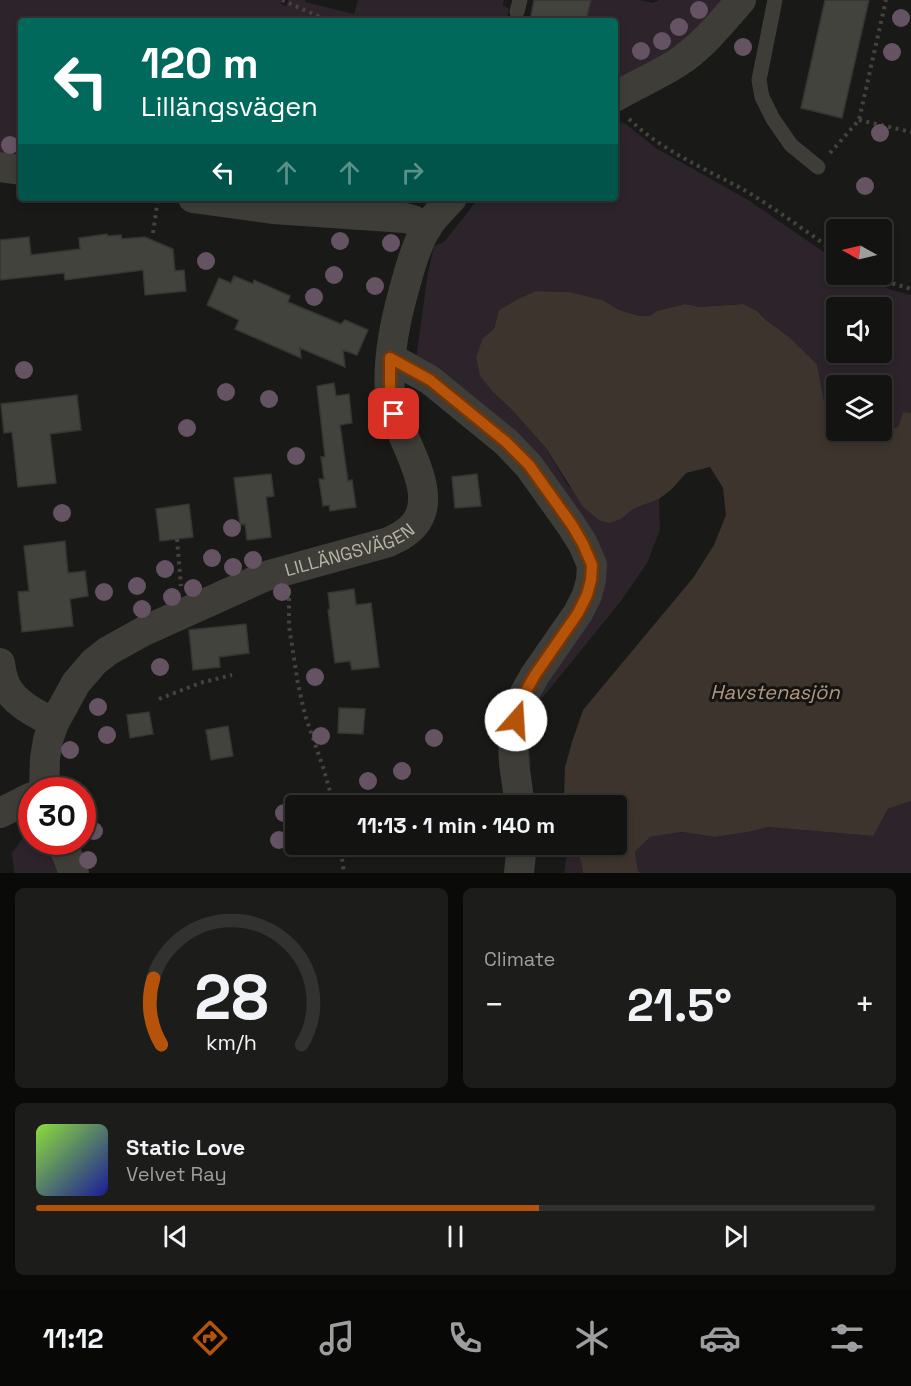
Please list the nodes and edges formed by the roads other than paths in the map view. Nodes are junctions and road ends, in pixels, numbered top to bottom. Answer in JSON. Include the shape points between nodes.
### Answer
{"nodes":[{"id":1,"x":741,"y":0,"type":"edge"},
{"id":2,"x":774,"y":0,"type":"edge"},
{"id":3,"x":618,"y":96,"type":"edge"},
{"id":4,"x":818,"y":166,"type":"road end"},
{"id":5,"x":0,"y":167,"type":"edge"},
{"id":6,"x":18,"y":170,"type":"edge"},
{"id":7,"x":211,"y":201,"type":"edge"},
{"id":8,"x":450,"y":201,"type":"edge"},
{"id":9,"x":427,"y":228,"type":"junction"},
{"id":10,"x":390,"y":358,"type":"junction"},
{"id":11,"x":0,"y":663,"type":"edge"},
{"id":12,"x":54,"y":723,"type":"junction"},
{"id":13,"x":44,"y":777,"type":"edge"},
{"id":14,"x":518,"y":795,"type":"edge"},
{"id":15,"x":18,"y":804,"type":"edge"},
{"id":16,"x":0,"y":813,"type":"edge"},
{"id":17,"x":67,"y":855,"type":"edge"},
{"id":18,"x":521,"y":855,"type":"edge"},
{"id":19,"x":74,"y":873,"type":"edge"},
{"id":20,"x":519,"y":873,"type":"edge"}],
"edges":[{"from":1,"to":3,"type":"street","via":[[679,62]]},
{"from":2,"to":4,"type":"lane","via":[[759,80],[762,97],[791,145]]},
{"from":5,"to":6,"type":"street"},
{"from":7,"to":9,"type":"street","via":[[405,218]]},
{"from":8,"to":9,"type":"street","name":"LILLÄNGSVÄGEN"},
{"from":9,"to":10,"type":"street","name":"LILLÄNGSVÄGEN","via":[[411,263]]},
{"from":10,"to":12,"type":"street","name":"LILLÄNGSVÄGEN","via":[[394,414],[423,491],[416,523],[389,542],[266,576],[115,646],[76,683]]},
{"from":10,"to":14,"type":"street","via":[[430,380],[529,465],[572,525],[592,565],[587,595],[522,698],[513,741]]},
{"from":11,"to":12,"type":"street","via":[[6,687],[17,700]]},
{"from":12,"to":13,"type":"street","name":"LILLÄNGSVÄGEN"},
{"from":15,"to":16,"type":"street"},
{"from":17,"to":19,"type":"street"},
{"from":18,"to":20,"type":"street"}]}
